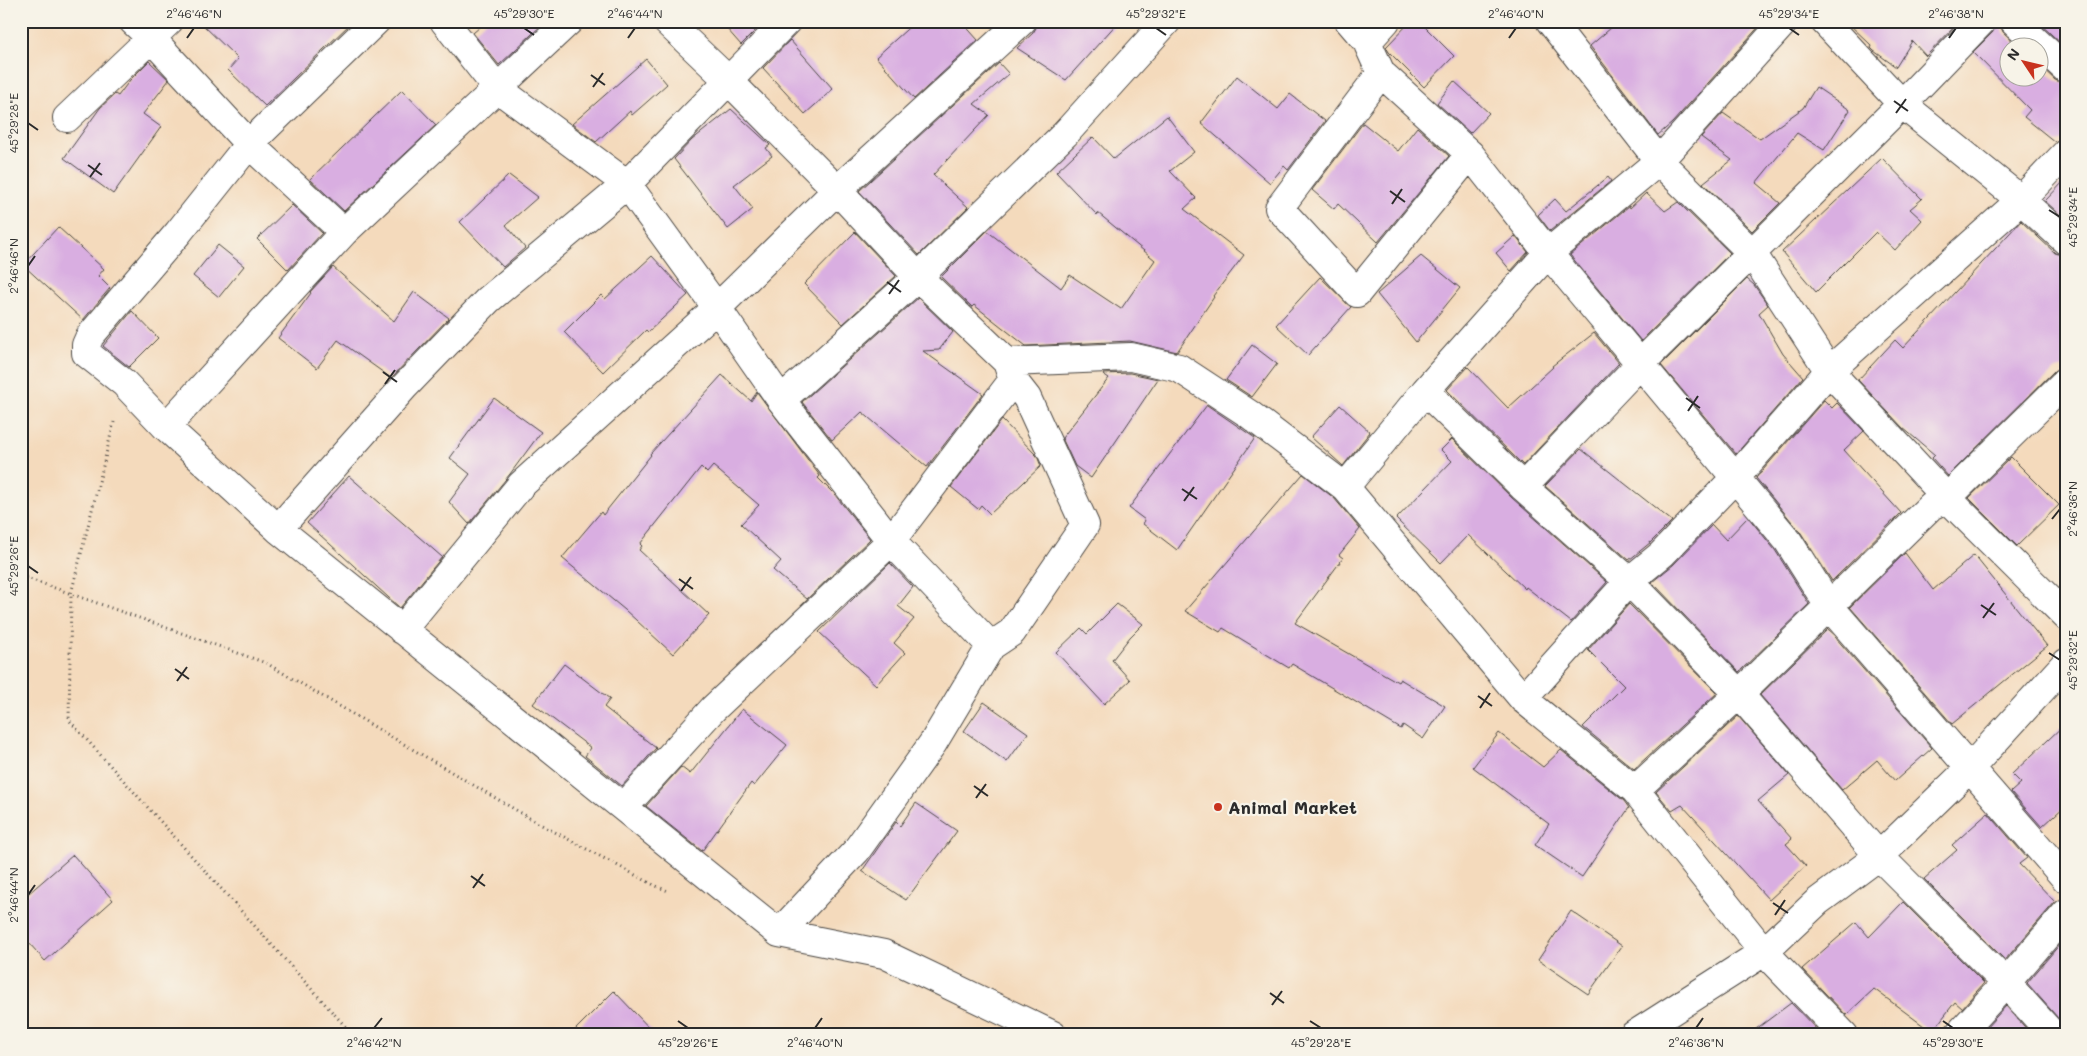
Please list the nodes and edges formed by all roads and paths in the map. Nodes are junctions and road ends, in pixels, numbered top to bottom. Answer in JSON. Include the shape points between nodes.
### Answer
{"nodes":[{"id":1,"x":376,"y":21,"type":"edge"},
{"id":2,"x":444,"y":21,"type":"edge"},
{"id":3,"x":569,"y":21,"type":"edge"},
{"id":4,"x":666,"y":21,"type":"edge"},
{"id":5,"x":787,"y":21,"type":"edge"},
{"id":6,"x":1022,"y":21,"type":"edge"},
{"id":7,"x":1168,"y":21,"type":"edge"},
{"id":8,"x":1349,"y":21,"type":"edge"},
{"id":9,"x":1386,"y":21,"type":"edge"},
{"id":10,"x":1550,"y":21,"type":"edge"},
{"id":11,"x":1785,"y":21,"type":"edge"},
{"id":12,"x":1824,"y":21,"type":"edge"},
{"id":13,"x":1982,"y":21,"type":"edge"},
{"id":14,"x":2014,"y":21,"type":"edge"},
{"id":15,"x":151,"y":27,"type":"edge"},
{"id":16,"x":1367,"y":42,"type":"junction"},
{"id":17,"x":2066,"y":69,"type":"edge"},
{"id":18,"x":1381,"y":73,"type":"junction"},
{"id":19,"x":728,"y":80,"type":"junction"},
{"id":20,"x":496,"y":88,"type":"junction"},
{"id":21,"x":1902,"y":104,"type":"junction"},
{"id":22,"x":67,"y":118,"type":"dead end"},
{"id":23,"x":249,"y":144,"type":"junction"},
{"id":24,"x":2066,"y":153,"type":"edge"},
{"id":25,"x":1470,"y":154,"type":"junction"},
{"id":26,"x":1659,"y":161,"type":"junction"},
{"id":27,"x":627,"y":184,"type":"junction"},
{"id":28,"x":837,"y":190,"type":"junction"},
{"id":29,"x":2021,"y":200,"type":"junction"},
{"id":30,"x":344,"y":232,"type":"junction"},
{"id":31,"x":2066,"y":241,"type":"edge"},
{"id":32,"x":1548,"y":253,"type":"junction"},
{"id":33,"x":1752,"y":253,"type":"junction"},
{"id":34,"x":918,"y":277,"type":"junction"},
{"id":35,"x":718,"y":308,"type":"junction"},
{"id":36,"x":1641,"y":363,"type":"junction"},
{"id":37,"x":1010,"y":371,"type":"junction"},
{"id":38,"x":1829,"y":371,"type":"junction"},
{"id":39,"x":2066,"y":381,"type":"edge"},
{"id":40,"x":124,"y":383,"type":"junction"},
{"id":41,"x":1425,"y":391,"type":"junction"},
{"id":42,"x":781,"y":400,"type":"junction"},
{"id":43,"x":166,"y":426,"type":"junction"},
{"id":44,"x":1735,"y":478,"type":"junction"},
{"id":45,"x":1345,"y":487,"type":"junction"},
{"id":46,"x":1523,"y":487,"type":"junction"},
{"id":47,"x":1947,"y":498,"type":"junction"},
{"id":48,"x":278,"y":529,"type":"junction"},
{"id":49,"x":891,"y":541,"type":"junction"},
{"id":50,"x":21,"y":576,"type":"edge"},
{"id":51,"x":1629,"y":581,"type":"junction"},
{"id":52,"x":71,"y":594,"type":"junction"},
{"id":53,"x":1829,"y":606,"type":"junction"},
{"id":54,"x":2066,"y":616,"type":"edge"},
{"id":55,"x":402,"y":630,"type":"junction"},
{"id":56,"x":992,"y":646,"type":"junction"},
{"id":57,"x":2066,"y":663,"type":"edge"},
{"id":58,"x":1739,"y":694,"type":"junction"},
{"id":59,"x":1523,"y":699,"type":"junction"},
{"id":60,"x":1970,"y":767,"type":"junction"},
{"id":61,"x":1635,"y":790,"type":"junction"},
{"id":62,"x":624,"y":807,"type":"junction"},
{"id":63,"x":1879,"y":856,"type":"junction"},
{"id":64,"x":2066,"y":879,"type":"edge"},
{"id":65,"x":671,"y":892,"type":"dead end"},
{"id":66,"x":2066,"y":912,"type":"edge"},
{"id":67,"x":779,"y":933,"type":"junction"},
{"id":68,"x":1764,"y":952,"type":"junction"},
{"id":69,"x":2006,"y":983,"type":"junction"},
{"id":70,"x":1837,"y":1032,"type":"edge"},
{"id":71,"x":353,"y":1035,"type":"edge"},
{"id":72,"x":1053,"y":1035,"type":"edge"},
{"id":73,"x":1634,"y":1035,"type":"edge"},
{"id":74,"x":1958,"y":1035,"type":"edge"},
{"id":75,"x":2053,"y":1035,"type":"edge"}],
"edges":[{"from":1,"to":23,"type":"street"},
{"from":2,"to":20,"type":"street"},
{"from":3,"to":20,"type":"street"},
{"from":4,"to":19,"type":"street"},
{"from":5,"to":19,"type":"street"},
{"from":6,"to":28,"type":"street"},
{"from":7,"to":34,"type":"street","via":[[1065,134]]},
{"from":8,"to":16,"type":"street"},
{"from":9,"to":16,"type":"street"},
{"from":10,"to":26,"type":"street"},
{"from":11,"to":26,"type":"street"},
{"from":12,"to":21,"type":"street"},
{"from":13,"to":21,"type":"street"},
{"from":14,"to":17,"type":"street"},
{"from":15,"to":22,"type":"street"},
{"from":15,"to":23,"type":"street"},
{"from":16,"to":18,"type":"street"},
{"from":18,"to":25,"type":"street"},
{"from":18,"to":25,"type":"street","via":[[1279,208],[1356,293]]},
{"from":19,"to":27,"type":"street"},
{"from":19,"to":28,"type":"street"},
{"from":20,"to":27,"type":"street"},
{"from":20,"to":30,"type":"street"},
{"from":21,"to":29,"type":"street"},
{"from":21,"to":33,"type":"street"},
{"from":23,"to":30,"type":"street"},
{"from":23,"to":40,"type":"street","via":[[90,336],[86,353]]},
{"from":24,"to":29,"type":"street"},
{"from":25,"to":32,"type":"street"},
{"from":26,"to":32,"type":"street"},
{"from":26,"to":33,"type":"street"},
{"from":27,"to":35,"type":"street"},
{"from":27,"to":48,"type":"street","via":[[488,300],[405,386]]},
{"from":28,"to":34,"type":"street"},
{"from":28,"to":35,"type":"street"},
{"from":29,"to":31,"type":"street"},
{"from":29,"to":38,"type":"street"},
{"from":30,"to":43,"type":"street"},
{"from":32,"to":36,"type":"street"},
{"from":32,"to":41,"type":"street"},
{"from":33,"to":36,"type":"street"},
{"from":33,"to":38,"type":"street"},
{"from":34,"to":37,"type":"street"},
{"from":34,"to":42,"type":"street"},
{"from":35,"to":42,"type":"street"},
{"from":35,"to":55,"type":"street","via":[[522,485]]},
{"from":36,"to":44,"type":"street"},
{"from":36,"to":46,"type":"street"},
{"from":37,"to":45,"type":"street","via":[[1131,358],[1179,368],[1249,414]]},
{"from":37,"to":49,"type":"street"},
{"from":37,"to":56,"type":"street","via":[[1027,398],[1085,525],[1012,632]]},
{"from":38,"to":44,"type":"street"},
{"from":38,"to":47,"type":"street"},
{"from":39,"to":47,"type":"street"},
{"from":40,"to":43,"type":"street"},
{"from":40,"to":52,"type":"path"},
{"from":41,"to":45,"type":"street"},
{"from":41,"to":46,"type":"street"},
{"from":42,"to":49,"type":"street"},
{"from":43,"to":48,"type":"street"},
{"from":44,"to":51,"type":"street","via":[[1662,554]]},
{"from":44,"to":53,"type":"street","via":[[1788,541]]},
{"from":45,"to":59,"type":"street"},
{"from":46,"to":51,"type":"street"},
{"from":47,"to":53,"type":"street","via":[[1931,506]]},
{"from":47,"to":54,"type":"street"},
{"from":48,"to":55,"type":"street"},
{"from":49,"to":56,"type":"street"},
{"from":49,"to":62,"type":"street","via":[[713,709]]},
{"from":50,"to":52,"type":"path"},
{"from":51,"to":58,"type":"street"},
{"from":51,"to":59,"type":"street"},
{"from":52,"to":65,"type":"path","via":[[266,664],[538,823]]},
{"from":52,"to":71,"type":"path","via":[[69,720]]},
{"from":53,"to":58,"type":"street"},
{"from":53,"to":60,"type":"street"},
{"from":55,"to":62,"type":"street"},
{"from":56,"to":67,"type":"street","via":[[933,743],[856,851]]},
{"from":57,"to":60,"type":"street"},
{"from":58,"to":61,"type":"street"},
{"from":58,"to":63,"type":"street"},
{"from":59,"to":61,"type":"street"},
{"from":60,"to":63,"type":"street"},
{"from":60,"to":64,"type":"street"},
{"from":61,"to":68,"type":"street"},
{"from":62,"to":67,"type":"street"},
{"from":63,"to":68,"type":"street","via":[[1817,902]]},
{"from":63,"to":69,"type":"street"},
{"from":66,"to":69,"type":"street"},
{"from":67,"to":72,"type":"street","via":[[884,954]]},
{"from":68,"to":70,"type":"street"},
{"from":68,"to":73,"type":"street"},
{"from":69,"to":74,"type":"street"},
{"from":69,"to":75,"type":"street"}]}
